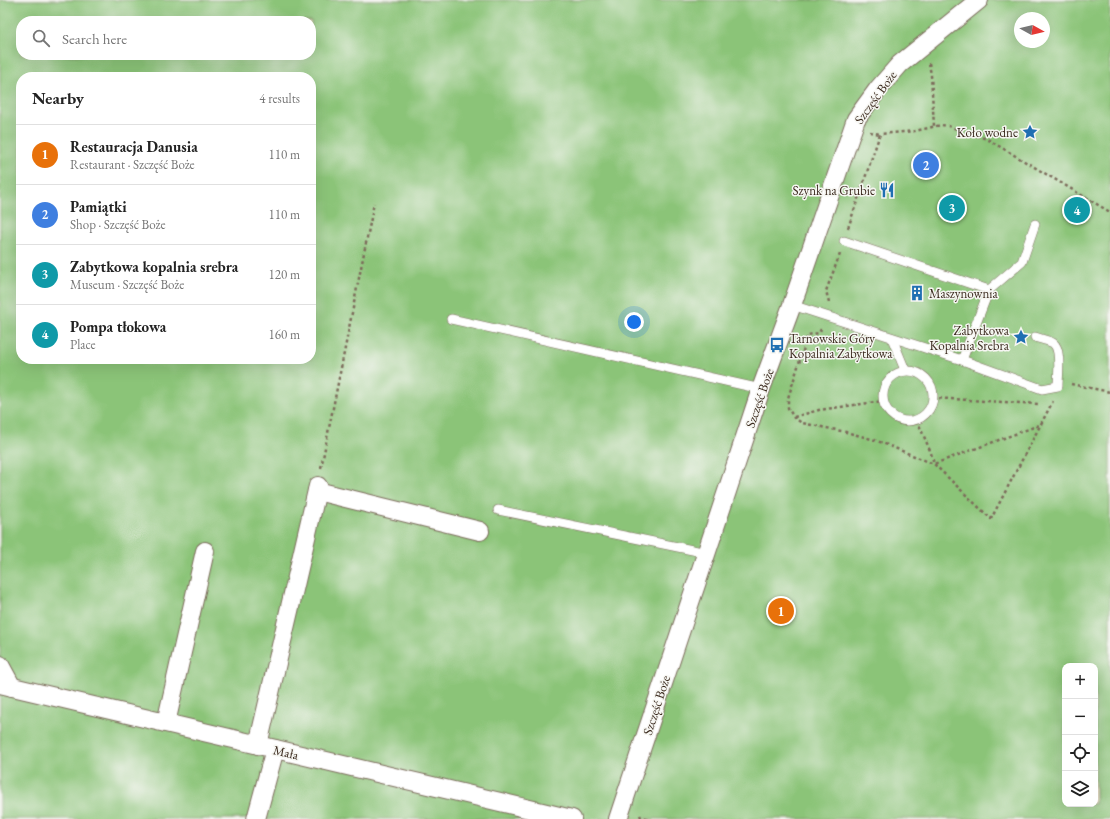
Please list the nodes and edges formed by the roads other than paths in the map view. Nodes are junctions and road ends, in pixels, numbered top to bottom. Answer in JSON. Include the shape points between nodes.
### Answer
{"nodes":[{"id":1,"x":979,"y":0,"type":"edge"},
{"id":2,"x":1035,"y":224,"type":"dead end"},
{"id":3,"x":844,"y":241,"type":"road end"},
{"id":4,"x":989,"y":290,"type":"junction"},
{"id":5,"x":792,"y":305,"type":"junction"},
{"id":6,"x":451,"y":319,"type":"dead end"},
{"id":7,"x":1035,"y":336,"type":"dead end"},
{"id":8,"x":892,"y":338,"type":"junction"},
{"id":9,"x":962,"y":360,"type":"junction"},
{"id":10,"x":905,"y":370,"type":"junction"},
{"id":11,"x":761,"y":389,"type":"junction"},
{"id":12,"x":498,"y":510,"type":"dead end"},
{"id":13,"x":480,"y":530,"type":"dead end"},
{"id":14,"x":205,"y":551,"type":"dead end"},
{"id":15,"x":707,"y":553,"type":"junction"},
{"id":16,"x":0,"y":665,"type":"edge"},
{"id":17,"x":6,"y":685,"type":"edge"},
{"id":18,"x":166,"y":723,"type":"junction"},
{"id":19,"x":266,"y":747,"type":"junction"},
{"id":20,"x":256,"y":819,"type":"edge"},
{"id":21,"x":572,"y":819,"type":"edge"},
{"id":22,"x":618,"y":819,"type":"edge"}],
"edges":[{"from":1,"to":5,"type":"street","name":"Szczęść Boże","via":[[900,64],[856,119]]},
{"from":2,"to":4,"type":"lane","via":[[1022,262]]},
{"from":3,"to":4,"type":"lane"},
{"from":4,"to":9,"type":"lane"},
{"from":5,"to":8,"type":"lane"},
{"from":5,"to":11,"type":"street","name":"Szczęść Boże"},
{"from":6,"to":11,"type":"lane"},
{"from":7,"to":9,"type":"lane","via":[[1057,347],[1058,386],[1042,389]]},
{"from":8,"to":9,"type":"lane"},
{"from":8,"to":10,"type":"lane"},
{"from":10,"to":10,"type":"lane","via":[[921,374],[932,386],[934,394],[930,410],[924,416],[909,422],[893,416],[883,401],[885,385],[890,378]]},
{"from":11,"to":15,"type":"street","name":"Szczęść Boże"},
{"from":12,"to":15,"type":"lane"},
{"from":13,"to":19,"type":"street","via":[[317,489]]},
{"from":14,"to":18,"type":"street"},
{"from":15,"to":22,"type":"street","name":"Szczęść Boże"},
{"from":16,"to":17,"type":"street"},
{"from":17,"to":18,"type":"street","name":"Mała"},
{"from":18,"to":19,"type":"street","name":"Mała"},
{"from":19,"to":20,"type":"street"},
{"from":19,"to":21,"type":"street","name":"Mała"}]}
